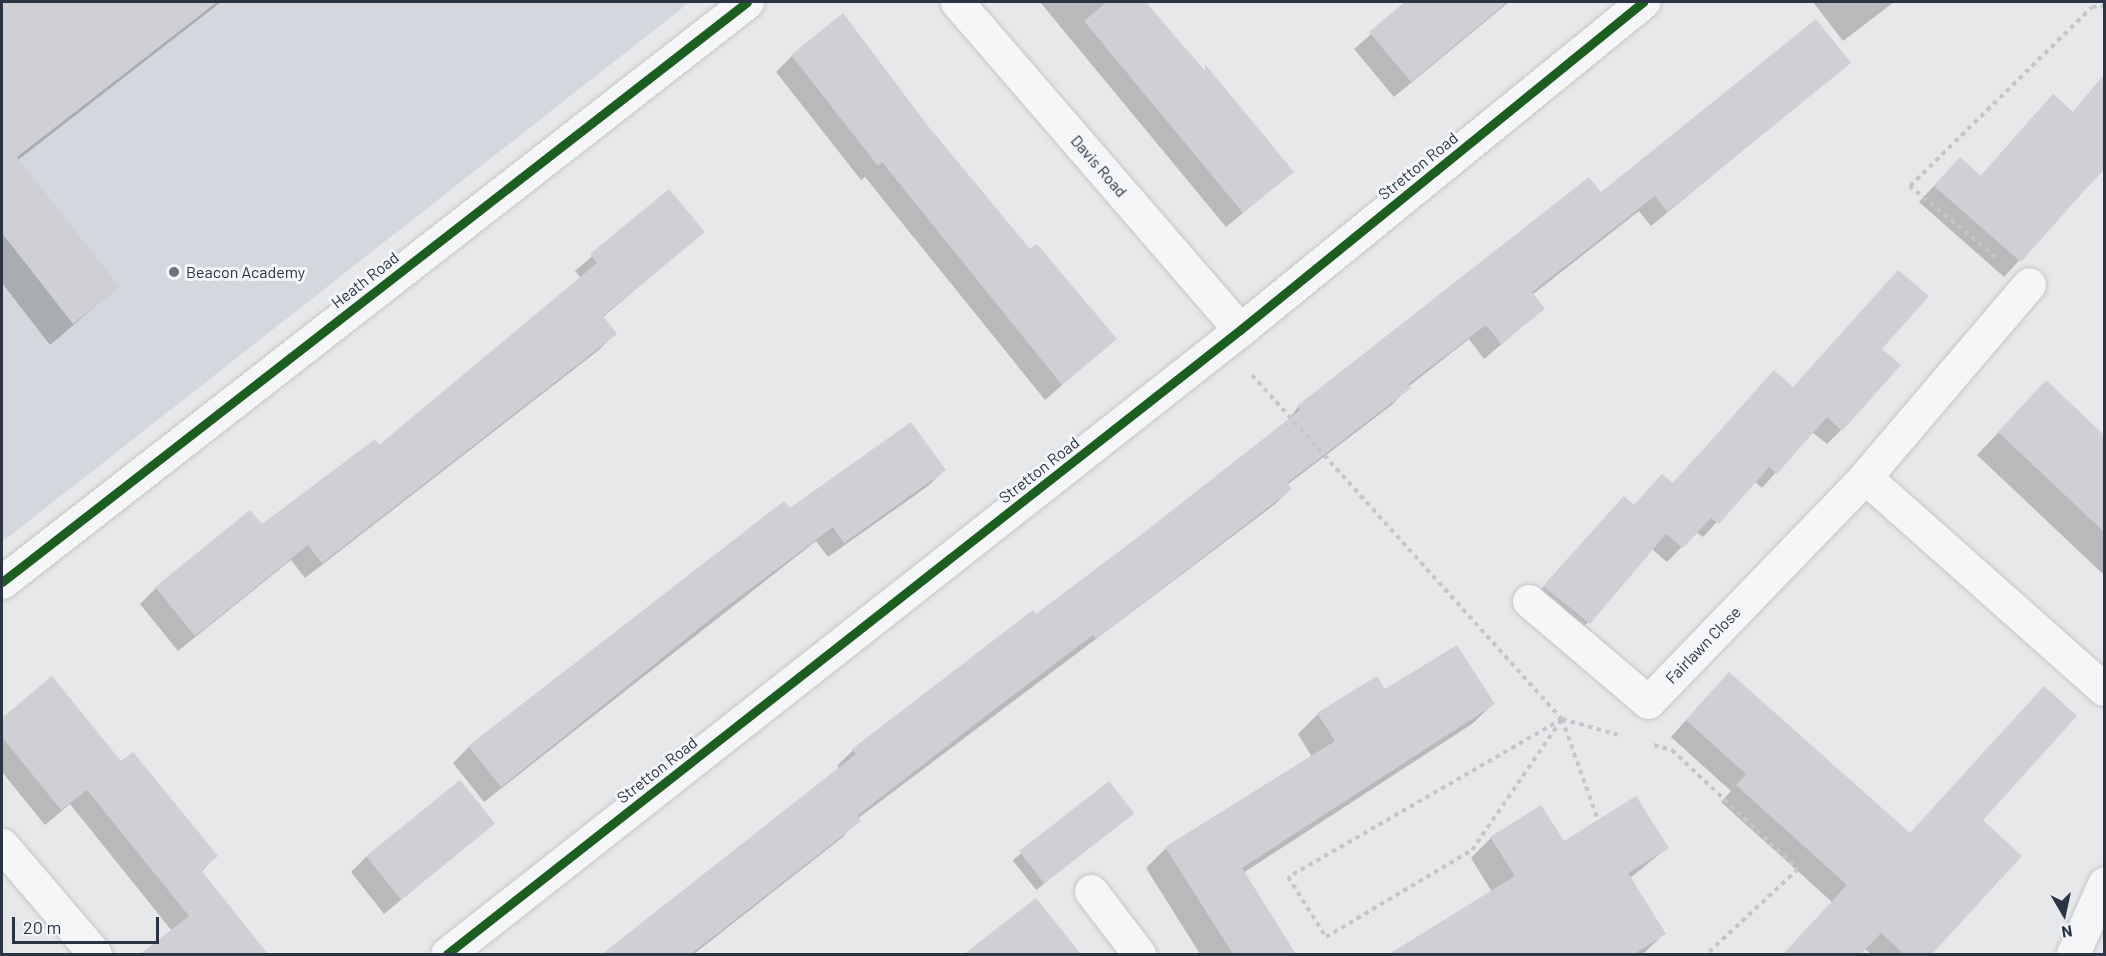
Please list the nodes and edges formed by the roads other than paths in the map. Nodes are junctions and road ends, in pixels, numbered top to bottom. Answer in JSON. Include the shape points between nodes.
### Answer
{"nodes":[{"id":1,"x":747,"y":2,"type":"edge"},
{"id":2,"x":957,"y":2,"type":"edge"},
{"id":3,"x":1643,"y":2,"type":"edge"},
{"id":4,"x":2029,"y":284,"type":"road end"},
{"id":5,"x":1240,"y":330,"type":"junction"},
{"id":6,"x":1865,"y":477,"type":"junction"},
{"id":7,"x":2,"y":582,"type":"edge"},
{"id":8,"x":1529,"y":601,"type":"dead end"},
{"id":9,"x":2104,"y":689,"type":"edge"},
{"id":10,"x":2,"y":845,"type":"edge"},
{"id":11,"x":2104,"y":884,"type":"edge"},
{"id":12,"x":1091,"y":891,"type":"dead end"},
{"id":13,"x":95,"y":954,"type":"edge"},
{"id":14,"x":447,"y":954,"type":"edge"},
{"id":15,"x":1138,"y":954,"type":"edge"},
{"id":16,"x":2073,"y":954,"type":"edge"}],
"edges":[{"from":1,"to":7,"type":"street","name":"Heath Road"},
{"from":2,"to":5,"type":"street","name":"Davis Road"},
{"from":3,"to":5,"type":"street","name":"Stretton Road"},
{"from":4,"to":6,"type":"street","name":"Fairlawn Close"},
{"from":5,"to":14,"type":"street","name":"Stretton Road"},
{"from":6,"to":8,"type":"street","name":"Fairlawn Close","via":[[1648,702]]},
{"from":6,"to":9,"type":"street"},
{"from":10,"to":13,"type":"street"},
{"from":11,"to":16,"type":"street"},
{"from":12,"to":15,"type":"street"}]}
